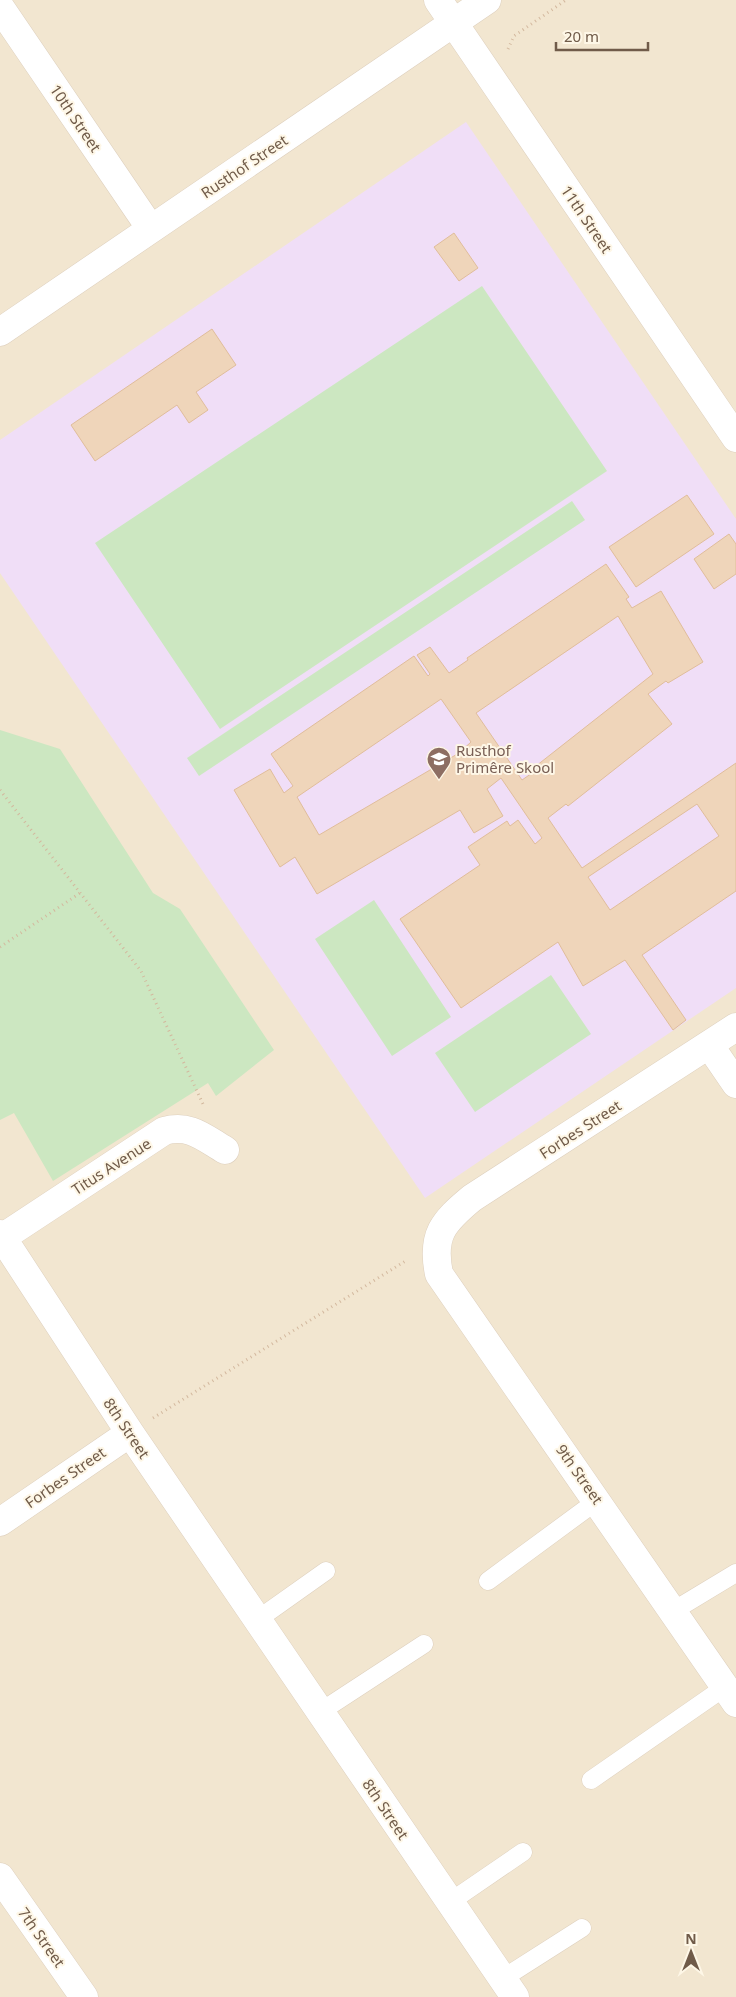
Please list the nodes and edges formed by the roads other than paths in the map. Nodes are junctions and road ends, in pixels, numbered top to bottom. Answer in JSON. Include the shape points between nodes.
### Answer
{"nodes":[{"id":1,"x":438,"y":0,"type":"edge"},
{"id":2,"x":487,"y":0,"type":"edge"},
{"id":3,"x":0,"y":7,"type":"edge"},
{"id":4,"x":454,"y":23,"type":"junction"},
{"id":5,"x":151,"y":229,"type":"junction"},
{"id":6,"x":0,"y":332,"type":"edge"},
{"id":7,"x":736,"y":438,"type":"edge"},
{"id":8,"x":736,"y":1027,"type":"edge"},
{"id":9,"x":710,"y":1046,"type":"junction"},
{"id":10,"x":736,"y":1084,"type":"edge"},
{"id":11,"x":225,"y":1150,"type":"dead end"},
{"id":12,"x":1,"y":1237,"type":"edge"},
{"id":13,"x":437,"y":1242,"type":"joint"},
{"id":14,"x":130,"y":1433,"type":"junction"},
{"id":15,"x":598,"y":1500,"type":"junction"},
{"id":16,"x":0,"y":1522,"type":"edge"},
{"id":17,"x":326,"y":1571,"type":"dead end"},
{"id":18,"x":736,"y":1572,"type":"edge"},
{"id":19,"x":488,"y":1581,"type":"dead end"},
{"id":20,"x":674,"y":1612,"type":"junction"},
{"id":21,"x":257,"y":1620,"type":"junction"},
{"id":22,"x":424,"y":1644,"type":"dead end"},
{"id":23,"x":731,"y":1695,"type":"edge"},
{"id":24,"x":320,"y":1712,"type":"junction"},
{"id":25,"x":591,"y":1780,"type":"dead end"},
{"id":26,"x":523,"y":1852,"type":"dead end"},
{"id":27,"x":0,"y":1877,"type":"edge"},
{"id":28,"x":450,"y":1902,"type":"junction"},
{"id":29,"x":582,"y":1928,"type":"dead end"},
{"id":30,"x":508,"y":1988,"type":"edge"},
{"id":31,"x":84,"y":1997,"type":"edge"}],
"edges":[{"from":1,"to":4,"type":"street","name":"11th Street"},
{"from":2,"to":4,"type":"street","name":"Rusthof Street"},
{"from":3,"to":5,"type":"street","name":"10th Street"},
{"from":4,"to":5,"type":"street","name":"Rusthof Street"},
{"from":4,"to":7,"type":"street","name":"11th Street"},
{"from":5,"to":6,"type":"street","name":"Rusthof Street"},
{"from":8,"to":9,"type":"street","name":"Forbes Street"},
{"from":9,"to":10,"type":"street"},
{"from":9,"to":13,"type":"street","name":"Forbes Street","via":[[472,1198],[451,1216],[441,1229]]},
{"from":11,"to":12,"type":"street","name":"Titus Avenue","via":[[187,1129],[178,1127],[164,1131]]},
{"from":12,"to":14,"type":"street","name":"8th Street"},
{"from":13,"to":15,"type":"street","name":"9th Street","via":[[436,1259],[440,1274]]},
{"from":14,"to":16,"type":"street","name":"Forbes Street"},
{"from":14,"to":21,"type":"street","name":"8th Street"},
{"from":15,"to":19,"type":"lane"},
{"from":15,"to":20,"type":"street","name":"9th Street"},
{"from":17,"to":21,"type":"lane"},
{"from":18,"to":20,"type":"lane"},
{"from":20,"to":23,"type":"street","name":"9th Street"},
{"from":21,"to":24,"type":"street","name":"8th Street"},
{"from":22,"to":24,"type":"lane"},
{"from":23,"to":25,"type":"lane"},
{"from":24,"to":28,"type":"street","name":"8th Street"},
{"from":26,"to":28,"type":"lane"},
{"from":27,"to":31,"type":"street","name":"7th Street"},
{"from":28,"to":30,"type":"street","name":"8th Street"},
{"from":29,"to":30,"type":"lane"}]}
